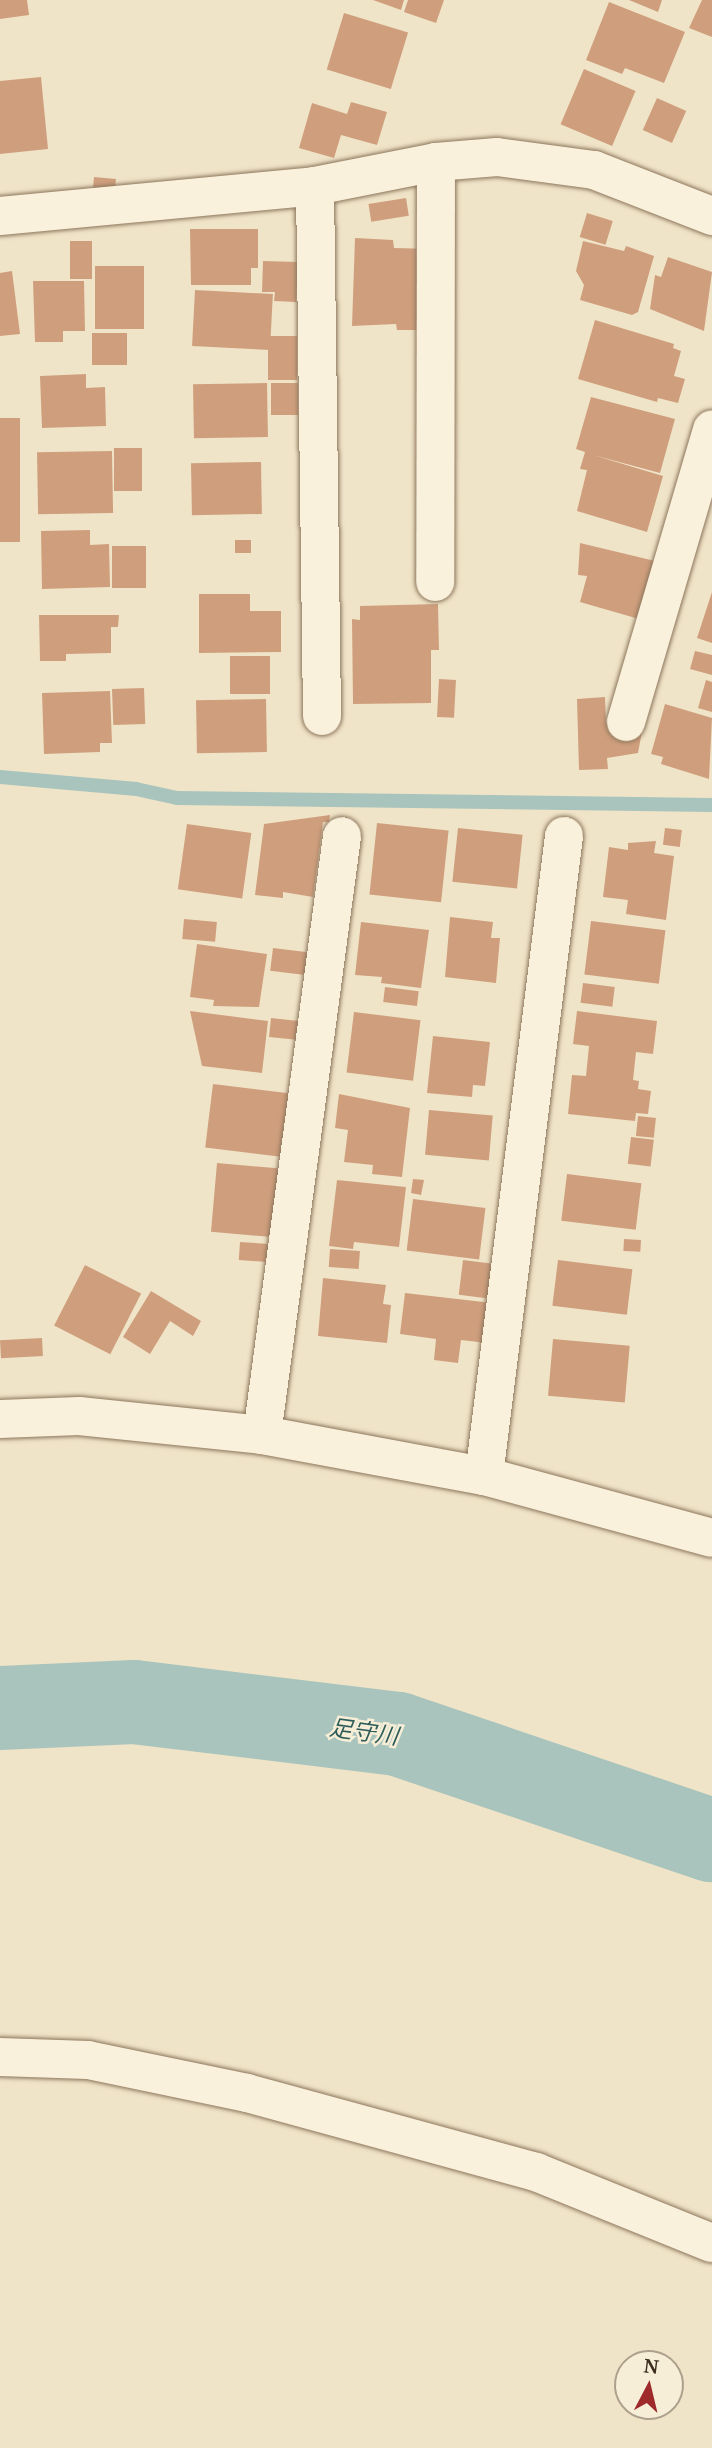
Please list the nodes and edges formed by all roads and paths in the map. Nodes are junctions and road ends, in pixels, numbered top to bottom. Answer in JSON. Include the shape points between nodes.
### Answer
{"nodes":[{"id":1,"x":436,"y":162,"type":"junction"},
{"id":2,"x":315,"y":186,"type":"junction"},
{"id":3,"x":0,"y":216,"type":"edge"},
{"id":4,"x":712,"y":216,"type":"edge"},
{"id":5,"x":712,"y":429,"type":"edge"},
{"id":6,"x":435,"y":582,"type":"dead end"},
{"id":7,"x":322,"y":716,"type":"dead end"},
{"id":8,"x":626,"y":722,"type":"dead end"},
{"id":9,"x":564,"y":835,"type":"dead end"},
{"id":10,"x":342,"y":836,"type":"dead end"},
{"id":11,"x":0,"y":1419,"type":"edge"},
{"id":12,"x":262,"y":1435,"type":"junction"},
{"id":13,"x":484,"y":1476,"type":"junction"},
{"id":14,"x":712,"y":1538,"type":"edge"},
{"id":15,"x":0,"y":2057,"type":"edge"},
{"id":16,"x":712,"y":2243,"type":"edge"}],
"edges":[{"from":1,"to":2,"type":"street"},
{"from":1,"to":4,"type":"street","via":[[497,157],[594,170]]},
{"from":1,"to":6,"type":"street"},
{"from":2,"to":3,"type":"street"},
{"from":2,"to":7,"type":"street"},
{"from":5,"to":8,"type":"street"},
{"from":9,"to":13,"type":"street"},
{"from":10,"to":12,"type":"street"},
{"from":11,"to":12,"type":"street","via":[[79,1416]]},
{"from":12,"to":13,"type":"street"},
{"from":13,"to":14,"type":"street"},
{"from":15,"to":16,"type":"street","via":[[88,2060],[247,2092],[536,2172]]}]}
